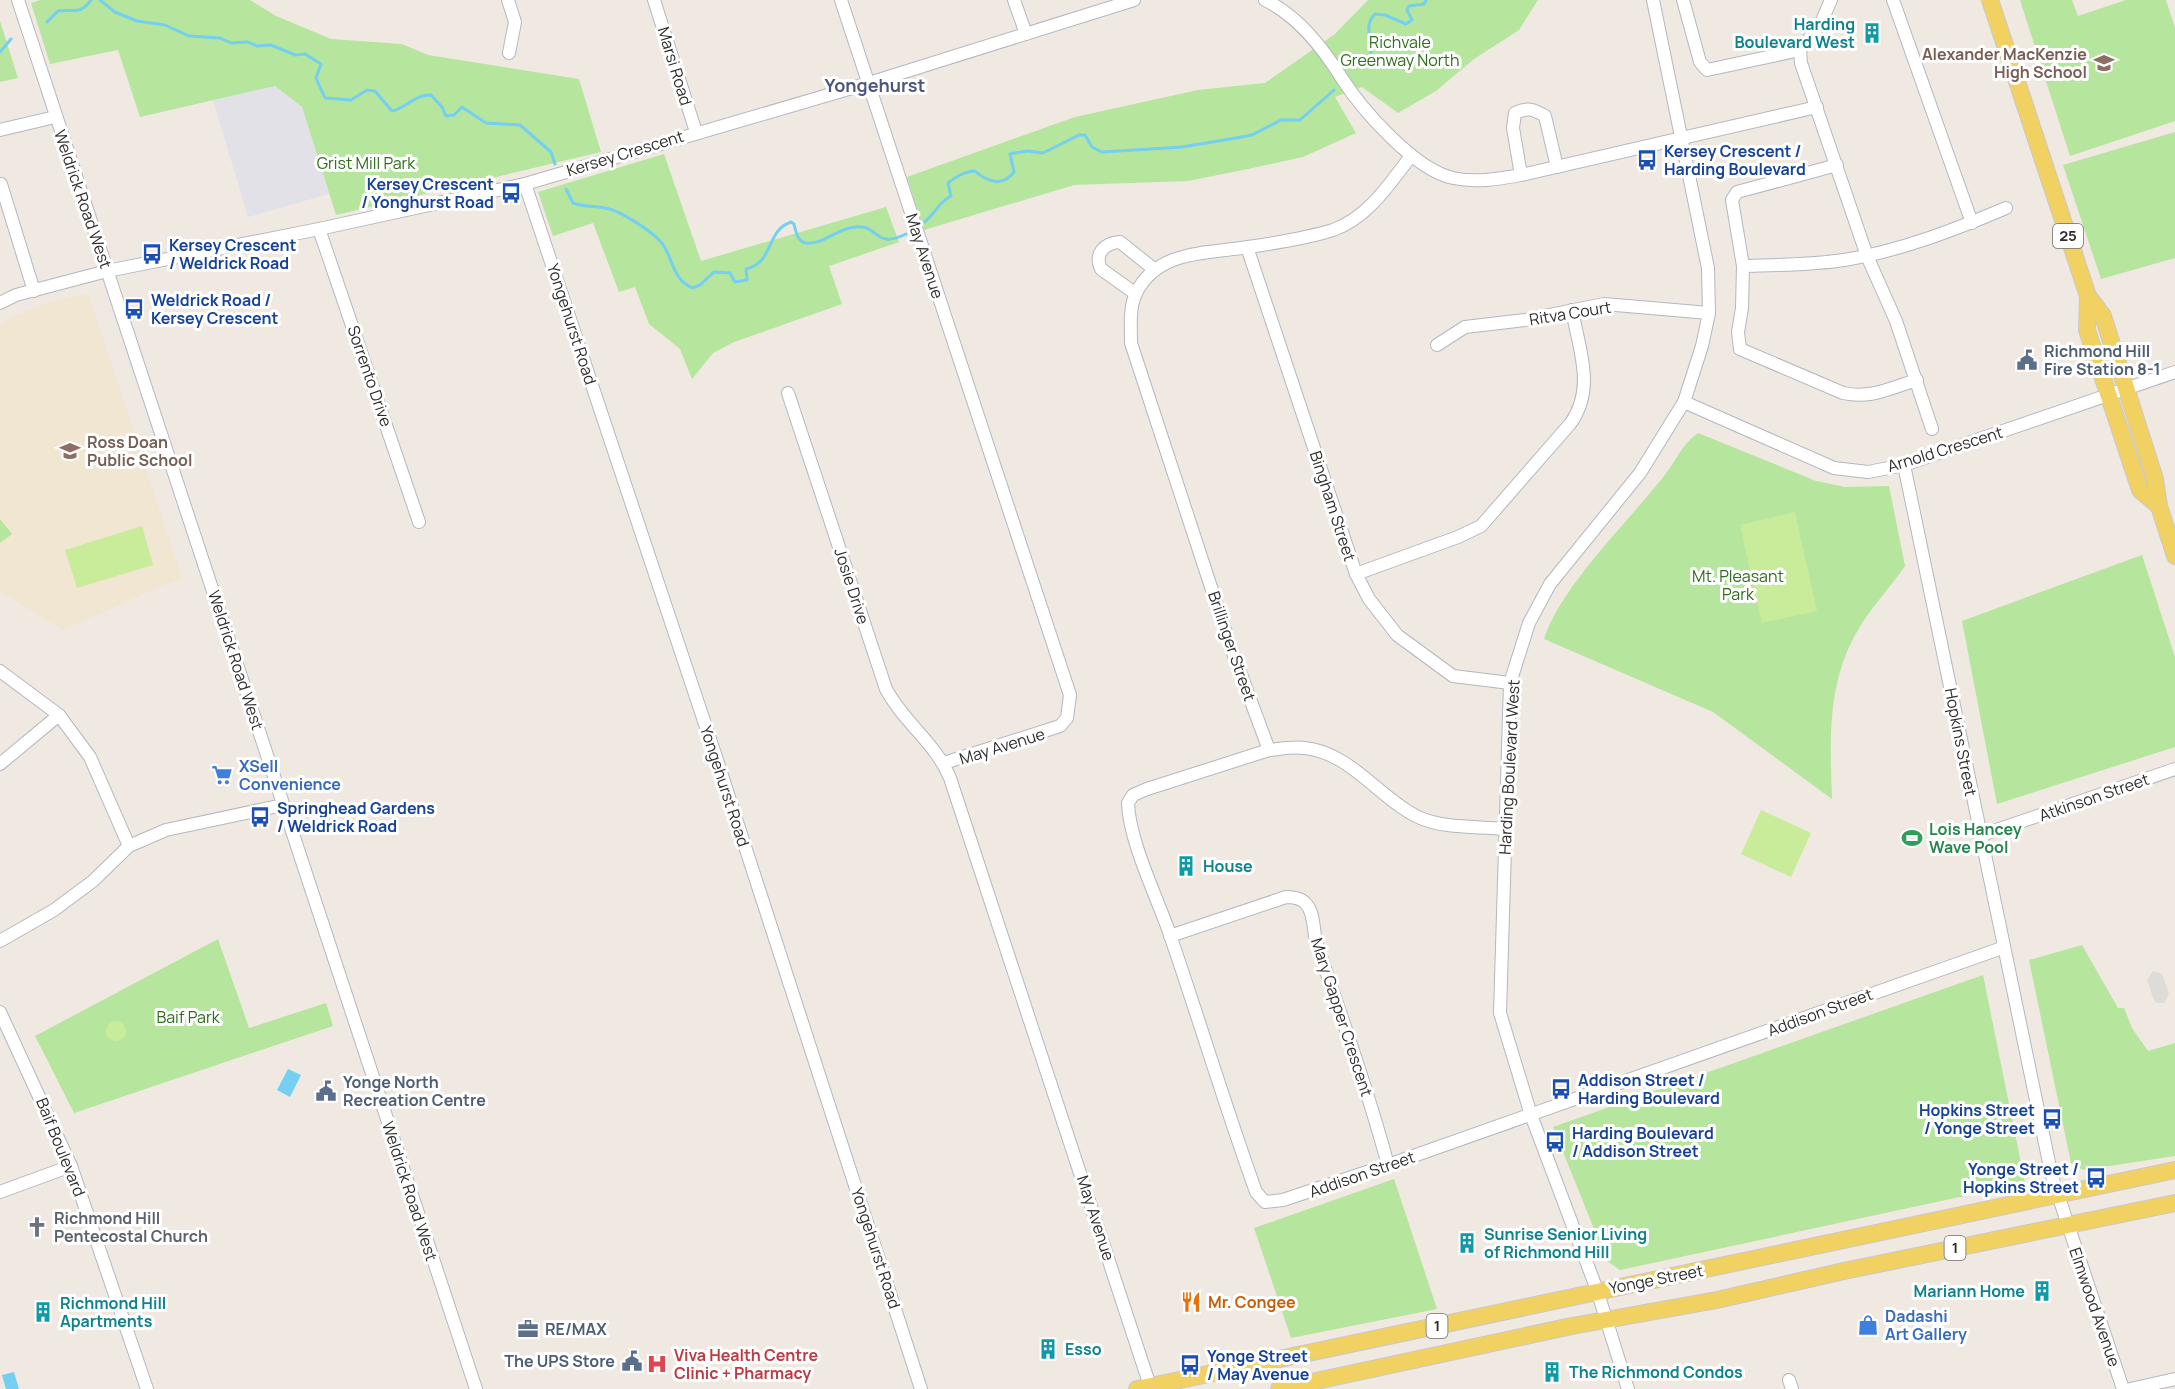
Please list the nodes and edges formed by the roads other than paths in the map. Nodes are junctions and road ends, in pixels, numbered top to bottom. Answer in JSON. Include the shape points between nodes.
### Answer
{"nodes":[{"id":1,"x":18,"y":0,"type":"edge"},
{"id":2,"x":508,"y":0,"type":"edge"},
{"id":3,"x":654,"y":0,"type":"edge"},
{"id":4,"x":841,"y":0,"type":"edge"},
{"id":5,"x":1014,"y":0,"type":"edge"},
{"id":6,"x":1134,"y":0,"type":"edge"},
{"id":7,"x":1264,"y":0,"type":"edge"},
{"id":8,"x":1653,"y":0,"type":"edge"},
{"id":9,"x":1683,"y":0,"type":"edge"},
{"id":10,"x":1831,"y":0,"type":"edge"},
{"id":11,"x":1893,"y":0,"type":"edge"},
{"id":12,"x":1990,"y":0,"type":"edge"},
{"id":13,"x":1026,"y":34,"type":"junction"},
{"id":14,"x":1800,"y":50,"type":"junction"},
{"id":15,"x":509,"y":53,"type":"dead end"},
{"id":16,"x":869,"y":83,"type":"junction"},
{"id":17,"x":1817,"y":107,"type":"junction"},
{"id":18,"x":56,"y":117,"type":"junction"},
{"id":19,"x":0,"y":130,"type":"edge"},
{"id":20,"x":696,"y":132,"type":"junction"},
{"id":21,"x":1684,"y":140,"type":"junction"},
{"id":22,"x":1411,"y":156,"type":"junction"},
{"id":23,"x":1837,"y":165,"type":"junction"},
{"id":24,"x":1557,"y":167,"type":"junction"},
{"id":25,"x":1521,"y":175,"type":"junction"},
{"id":26,"x":1,"y":184,"type":"edge"},
{"id":27,"x":525,"y":184,"type":"junction"},
{"id":28,"x":2006,"y":208,"type":"dead end"},
{"id":29,"x":1972,"y":223,"type":"junction"},
{"id":30,"x":6,"y":224,"type":"edge"},
{"id":31,"x":320,"y":230,"type":"junction"},
{"id":32,"x":1247,"y":248,"type":"junction"},
{"id":33,"x":1867,"y":256,"type":"junction"},
{"id":34,"x":1743,"y":266,"type":"junction"},
{"id":35,"x":1155,"y":270,"type":"junction"},
{"id":36,"x":107,"y":271,"type":"junction"},
{"id":37,"x":34,"y":291,"type":"junction"},
{"id":38,"x":1136,"y":294,"type":"junction"},
{"id":39,"x":2088,"y":296,"type":"junction"},
{"id":40,"x":0,"y":303,"type":"edge"},
{"id":41,"x":1572,"y":310,"type":"junction"},
{"id":42,"x":1709,"y":313,"type":"junction"},
{"id":43,"x":1437,"y":345,"type":"dead end"},
{"id":44,"x":2175,"y":372,"type":"edge"},
{"id":45,"x":1917,"y":380,"type":"junction"},
{"id":46,"x":2126,"y":387,"type":"junction"},
{"id":47,"x":788,"y":393,"type":"dead end"},
{"id":48,"x":2108,"y":394,"type":"junction"},
{"id":49,"x":1684,"y":402,"type":"junction"},
{"id":50,"x":1932,"y":429,"type":"dead end"},
{"id":51,"x":1904,"y":465,"type":"junction"},
{"id":52,"x":2159,"y":506,"type":"junction"},
{"id":53,"x":419,"y":522,"type":"dead end"},
{"id":54,"x":2175,"y":556,"type":"edge"},
{"id":55,"x":1356,"y":574,"type":"junction"},
{"id":56,"x":0,"y":671,"type":"edge"},
{"id":57,"x":1510,"y":683,"type":"junction"},
{"id":58,"x":60,"y":715,"type":"junction"},
{"id":59,"x":1269,"y":750,"type":"junction"},
{"id":60,"x":944,"y":763,"type":"junction"},
{"id":61,"x":0,"y":765,"type":"edge"},
{"id":62,"x":2175,"y":769,"type":"edge"},
{"id":63,"x":283,"y":805,"type":"junction"},
{"id":64,"x":1505,"y":829,"type":"junction"},
{"id":65,"x":1979,"y":836,"type":"junction"},
{"id":66,"x":129,"y":846,"type":"junction"},
{"id":67,"x":1170,"y":936,"type":"junction"},
{"id":68,"x":0,"y":941,"type":"edge"},
{"id":69,"x":2002,"y":948,"type":"junction"},
{"id":70,"x":0,"y":1012,"type":"edge"},
{"id":71,"x":1531,"y":1115,"type":"junction"},
{"id":72,"x":1388,"y":1165,"type":"junction"},
{"id":73,"x":71,"y":1167,"type":"junction"},
{"id":74,"x":2175,"y":1170,"type":"edge"},
{"id":75,"x":0,"y":1192,"type":"edge"},
{"id":76,"x":2057,"y":1194,"type":"junction"},
{"id":77,"x":2175,"y":1203,"type":"edge"},
{"id":78,"x":2066,"y":1226,"type":"junction"},
{"id":79,"x":1597,"y":1290,"type":"junction"},
{"id":80,"x":1605,"y":1320,"type":"junction"},
{"id":81,"x":2175,"y":1379,"type":"edge"},
{"id":82,"x":1146,"y":1388,"type":"edge"},
{"id":83,"x":147,"y":1389,"type":"edge"},
{"id":84,"x":476,"y":1389,"type":"edge"},
{"id":85,"x":921,"y":1389,"type":"edge"},
{"id":86,"x":1279,"y":1389,"type":"edge"},
{"id":87,"x":1628,"y":1389,"type":"edge"},
{"id":88,"x":2123,"y":1389,"type":"edge"},
{"id":89,"x":2130,"y":1389,"type":"edge"}],
"edges":[{"from":1,"to":18,"type":"street","name":"Weldrick Road West"},
{"from":2,"to":15,"type":"street","via":[[515,22]]},
{"from":3,"to":20,"type":"street","name":"Marsi Road"},
{"from":4,"to":16,"type":"street","name":"May Avenue"},
{"from":5,"to":13,"type":"street"},
{"from":6,"to":13,"type":"street","name":"Kersey Crescent"},
{"from":7,"to":22,"type":"street","via":[[1307,31],[1353,92]]},
{"from":8,"to":21,"type":"street","name":"Harding Boulevard West"},
{"from":9,"to":14,"type":"street","via":[[1703,68],[1715,69]]},
{"from":10,"to":14,"type":"street","via":[[1820,25]]},
{"from":11,"to":29,"type":"street"},
{"from":12,"to":39,"type":"main road","number":"25"},
{"from":13,"to":16,"type":"street","name":"Kersey Crescent"},
{"from":14,"to":17,"type":"street"},
{"from":16,"to":20,"type":"street","name":"Kersey Crescent"},
{"from":16,"to":60,"type":"street","name":"May Avenue","via":[[1070,695],[1067,718],[1060,726]]},
{"from":17,"to":21,"type":"street"},
{"from":17,"to":23,"type":"street"},
{"from":18,"to":19,"type":"street"},
{"from":18,"to":36,"type":"street","name":"Weldrick Road West"},
{"from":20,"to":27,"type":"street","name":"Kersey Crescent"},
{"from":21,"to":24,"type":"street"},
{"from":21,"to":42,"type":"street","name":"Harding Boulevard West","via":[[1708,268]]},
{"from":22,"to":25,"type":"street","via":[[1450,178],[1494,180]]},
{"from":22,"to":32,"type":"street","name":"Brillinger Street","via":[[1363,213],[1348,223],[1333,230]]},
{"from":23,"to":33,"type":"street"},
{"from":23,"to":34,"type":"street","via":[[1737,192],[1732,200]]},
{"from":24,"to":25,"type":"street"},
{"from":24,"to":25,"type":"street","via":[[1545,116],[1524,108],[1515,113],[1513,128]]},
{"from":26,"to":30,"type":"street"},
{"from":27,"to":31,"type":"street","name":"Kersey Crescent"},
{"from":27,"to":85,"type":"street","name":"Yongehurst Road"},
{"from":28,"to":29,"type":"street"},
{"from":29,"to":33,"type":"street"},
{"from":30,"to":37,"type":"street"},
{"from":31,"to":36,"type":"street","name":"Kersey Crescent"},
{"from":31,"to":53,"type":"street","name":"Sorrento Drive"},
{"from":32,"to":35,"type":"street","name":"Brillinger Street","via":[[1176,257]]},
{"from":32,"to":55,"type":"street","name":"Bingham Street"},
{"from":33,"to":34,"type":"street","via":[[1815,264]]},
{"from":33,"to":45,"type":"street"},
{"from":34,"to":45,"type":"street","via":[[1738,343],[1746,354],[1857,396],[1872,396]]},
{"from":35,"to":38,"type":"street","name":"Brillinger Street"},
{"from":35,"to":38,"type":"street","via":[[1120,242],[1100,251],[1101,269]]},
{"from":36,"to":37,"type":"street","name":"Kersey Crescent"},
{"from":36,"to":63,"type":"street","name":"Weldrick Road West"},
{"from":37,"to":40,"type":"street","name":"Kersey Crescent"},
{"from":38,"to":59,"type":"street","name":"Brillinger Street","via":[[1131,343],[1136,362]]},
{"from":39,"to":46,"type":"main road","number":"25","via":[[2103,316]]},
{"from":39,"to":48,"type":"main road","number":"25","via":[[2087,330]]},
{"from":41,"to":42,"type":"street","name":"Ritva Court","via":[[1604,304]]},
{"from":41,"to":43,"type":"street","name":"Ritva Court","via":[[1465,327]]},
{"from":41,"to":55,"type":"street","via":[[1582,358],[1584,394],[1580,410],[1570,424],[1481,526]]},
{"from":42,"to":49,"type":"street","name":"Harding Boulevard West"},
{"from":44,"to":46,"type":"street","name":"Arnold Crescent"},
{"from":45,"to":50,"type":"street"},
{"from":46,"to":48,"type":"street","name":"Arnold Crescent"},
{"from":46,"to":52,"type":"main road","number":"25","via":[[2155,479]]},
{"from":47,"to":60,"type":"street","name":"Josie Drive","via":[[886,689]]},
{"from":48,"to":51,"type":"street","name":"Arnold Crescent"},
{"from":48,"to":52,"type":"main road","number":"25","via":[[2140,490]]},
{"from":49,"to":51,"type":"street","name":"Arnold Crescent","via":[[1834,468],[1868,472]]},
{"from":49,"to":57,"type":"street","name":"Harding Boulevard West","via":[[1640,473],[1550,584],[1529,623]]},
{"from":51,"to":65,"type":"street","name":"Hopkins Street"},
{"from":52,"to":54,"type":"main road","number":"25"},
{"from":55,"to":57,"type":"street","name":"Bingham Street","via":[[1369,599],[1397,635],[1452,676]]},
{"from":56,"to":58,"type":"street"},
{"from":57,"to":64,"type":"street","name":"Harding Boulevard West"},
{"from":58,"to":61,"type":"street"},
{"from":58,"to":66,"type":"street","via":[[90,757]]},
{"from":59,"to":64,"type":"street","via":[[1305,747],[1340,759],[1420,818]]},
{"from":59,"to":67,"type":"street","name":"Addison Street","via":[[1130,798],[1130,825]]},
{"from":60,"to":82,"type":"street","name":"May Avenue"},
{"from":62,"to":65,"type":"street","name":"Atkinson Street"},
{"from":63,"to":66,"type":"street","via":[[166,830]]},
{"from":63,"to":84,"type":"street","name":"Weldrick Road West"},
{"from":64,"to":71,"type":"street","name":"Harding Boulevard West","via":[[1500,1013]]},
{"from":65,"to":69,"type":"street","name":"Hopkins Street"},
{"from":66,"to":68,"type":"street","via":[[93,881],[54,910]]},
{"from":67,"to":72,"type":"street","name":"Addison Street","via":[[1259,1198],[1271,1204]]},
{"from":67,"to":72,"type":"street","name":"Mary Gapper Crescent","via":[[1286,897],[1307,904]]},
{"from":69,"to":71,"type":"street","name":"Addison Street"},
{"from":69,"to":76,"type":"street","name":"Hopkins Street"},
{"from":70,"to":73,"type":"street","name":"Baif Boulevard"},
{"from":71,"to":72,"type":"street","name":"Addison Street"},
{"from":71,"to":79,"type":"street","name":"Harding Boulevard West"},
{"from":73,"to":75,"type":"street"},
{"from":73,"to":83,"type":"street","name":"Baif Boulevard"},
{"from":74,"to":76,"type":"main road","name":"Yonge Street","number":"1"},
{"from":76,"to":78,"type":"street","name":"Elmwood Avenue"},
{"from":76,"to":79,"type":"main road","name":"Yonge Street","number":"1"},
{"from":77,"to":78,"type":"main road","name":"Yonge Street","number":"1"},
{"from":78,"to":80,"type":"main road","name":"Yonge Street","number":"1"},
{"from":78,"to":88,"type":"street","name":"Elmwood Avenue"},
{"from":79,"to":80,"type":"street","name":"Harding Boulevard West"},
{"from":79,"to":82,"type":"main road","name":"Yonge Street","number":"1"},
{"from":80,"to":86,"type":"main road","name":"Yonge Street","number":"1"},
{"from":80,"to":87,"type":"street","name":"Harding Boulevard West"},
{"from":81,"to":89,"type":"street"}]}
